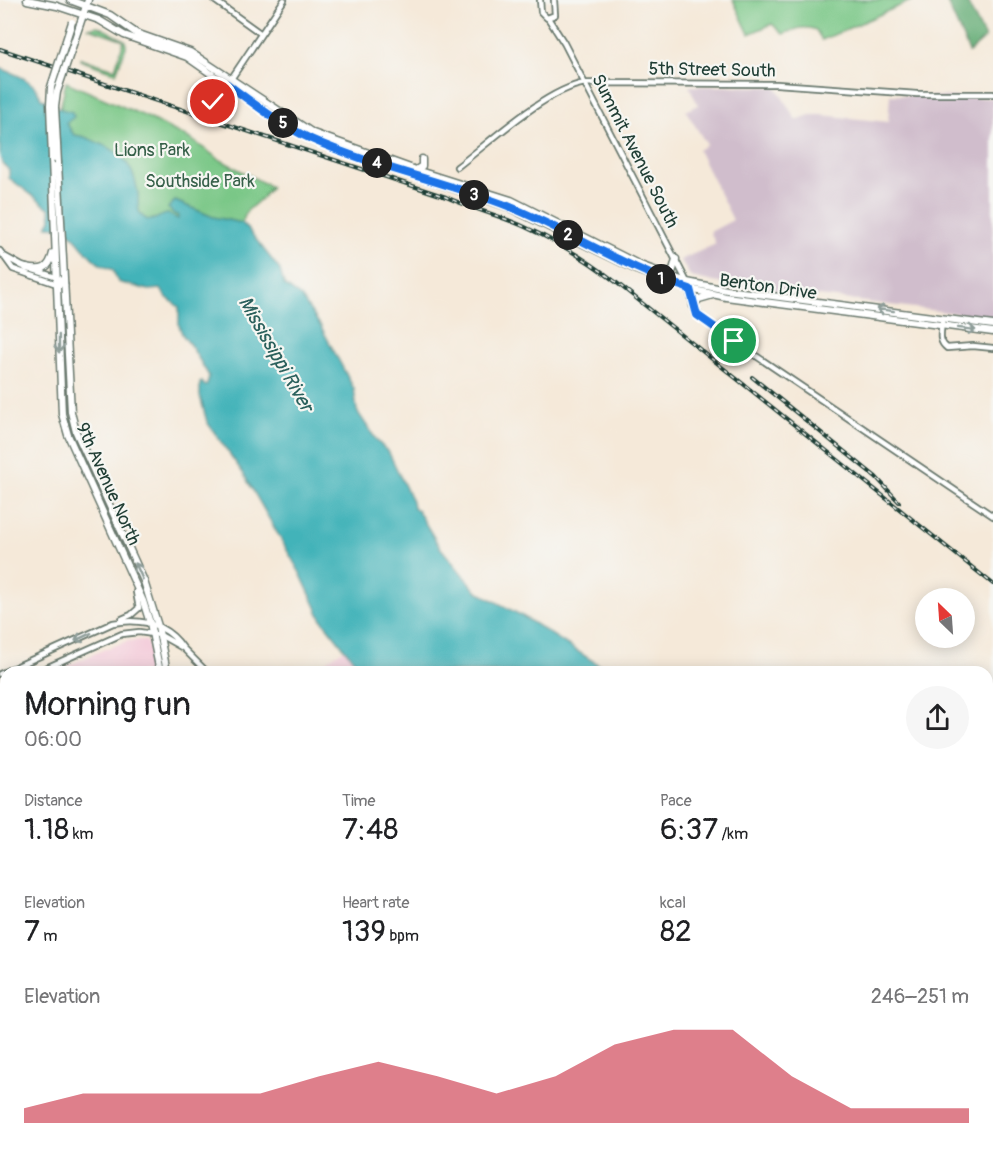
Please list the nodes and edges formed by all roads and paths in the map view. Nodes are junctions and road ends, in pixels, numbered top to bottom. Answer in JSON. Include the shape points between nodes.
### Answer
{"nodes":[{"id":1,"x":27,"y":0,"type":"edge"},
{"id":2,"x":70,"y":0,"type":"edge"},
{"id":3,"x":214,"y":0,"type":"edge"},
{"id":4,"x":284,"y":0,"type":"edge"},
{"id":5,"x":540,"y":0,"type":"edge"},
{"id":6,"x":554,"y":0,"type":"edge"},
{"id":7,"x":79,"y":1,"type":"edge"},
{"id":8,"x":87,"y":3,"type":"edge"},
{"id":9,"x":75,"y":13,"type":"junction"},
{"id":10,"x":83,"y":14,"type":"junction"},
{"id":11,"x":555,"y":15,"type":"junction"},
{"id":12,"x":548,"y":18,"type":"junction"},
{"id":13,"x":558,"y":31,"type":"junction"},
{"id":14,"x":260,"y":33,"type":"junction"},
{"id":15,"x":229,"y":82,"type":"junction"},
{"id":16,"x":585,"y":83,"type":"junction"},
{"id":17,"x":993,"y":94,"type":"edge"},
{"id":18,"x":213,"y":102,"type":"dead end"},
{"id":19,"x":422,"y":159,"type":"dead end"},
{"id":20,"x":55,"y":161,"type":"junction"},
{"id":21,"x":457,"y":167,"type":"dead end"},
{"id":22,"x":416,"y":170,"type":"junction"},
{"id":23,"x":460,"y":190,"type":"junction"},
{"id":24,"x":456,"y":198,"type":"dead end"},
{"id":25,"x":57,"y":242,"type":"junction"},
{"id":26,"x":2,"y":253,"type":"edge"},
{"id":27,"x":676,"y":260,"type":"junction"},
{"id":28,"x":26,"y":268,"type":"junction"},
{"id":29,"x":664,"y":274,"type":"junction"},
{"id":30,"x":60,"y":283,"type":"junction"},
{"id":31,"x":688,"y":286,"type":"junction"},
{"id":32,"x":714,"y":295,"type":"junction"},
{"id":33,"x":693,"y":306,"type":"junction"},
{"id":34,"x":943,"y":318,"type":"junction"},
{"id":35,"x":993,"y":325,"type":"edge"},
{"id":36,"x":942,"y":326,"type":"junction"},
{"id":37,"x":993,"y":332,"type":"edge"},
{"id":38,"x":993,"y":348,"type":"edge"},
{"id":39,"x":993,"y":516,"type":"edge"},
{"id":40,"x":129,"y":570,"type":"junction"},
{"id":41,"x":113,"y":623,"type":"junction"},
{"id":42,"x":150,"y":623,"type":"junction"},
{"id":43,"x":158,"y":626,"type":"junction"},
{"id":44,"x":152,"y":633,"type":"junction"},
{"id":45,"x":160,"y":635,"type":"junction"},
{"id":46,"x":183,"y":648,"type":"junction"},
{"id":47,"x":18,"y":666,"type":"edge"},
{"id":48,"x":50,"y":666,"type":"edge"},
{"id":49,"x":159,"y":666,"type":"edge"},
{"id":50,"x":166,"y":666,"type":"edge"},
{"id":51,"x":201,"y":666,"type":"edge"}],
"edges":[{"from":1,"to":9,"type":"main road","name":"Benton Drive"},
{"from":2,"to":7,"type":"main road","name":"Benton Drive"},
{"from":3,"to":14,"type":"street"},
{"from":4,"to":14,"type":"street"},
{"from":5,"to":12,"type":"street","name":"Summit Avenue South","via":[[541,12]]},
{"from":6,"to":11,"type":"street","name":"Summit Avenue South"},
{"from":7,"to":8,"type":"main road","name":"Benton Drive"},
{"from":7,"to":9,"type":"main road"},
{"from":8,"to":10,"type":"main road"},
{"from":8,"to":15,"type":"main road","name":"Benton Drive","via":[[136,33],[190,52]]},
{"from":9,"to":10,"type":"main road","name":"Benton Drive"},
{"from":9,"to":20,"type":"main road","bridge":true,"via":[[51,87]]},
{"from":10,"to":15,"type":"main road","name":"Benton Drive","via":[[124,35],[187,57]]},
{"from":10,"to":20,"type":"main road","bridge":true,"via":[[57,92]]},
{"from":11,"to":12,"type":"street"},
{"from":11,"to":13,"type":"street","name":"Summit Avenue South"},
{"from":12,"to":13,"type":"street","name":"Summit Avenue South"},
{"from":13,"to":16,"type":"street","name":"Summit Avenue South"},
{"from":14,"to":15,"type":"street"},
{"from":15,"to":18,"type":"street"},
{"from":15,"to":22,"type":"main road","name":"Benton Drive","via":[[313,133]]},
{"from":15,"to":23,"type":"main road","name":"Benton Drive","via":[[272,116],[310,138]]},
{"from":16,"to":17,"type":"street","name":"5th Street South","via":[[777,84],[917,94]]},
{"from":16,"to":21,"type":"street","name":"5th Street South","via":[[547,99]]},
{"from":16,"to":27,"type":"street","name":"Summit Avenue South"},
{"from":19,"to":22,"type":"main road","via":[[422,166]]},
{"from":20,"to":25,"type":"main road","name":"9th Avenue North"},
{"from":22,"to":29,"type":"main road","name":"Benton Drive","via":[[511,200]]},
{"from":23,"to":24,"type":"main road"},
{"from":23,"to":31,"type":"main road","name":"Benton Drive","via":[[508,207],[639,271]]},
{"from":25,"to":28,"type":"main road","via":[[50,265],[41,270]]},
{"from":25,"to":30,"type":"main road","name":"9th Avenue North"},
{"from":25,"to":30,"type":"main road","name":"9th Avenue North"},
{"from":26,"to":28,"type":"street"},
{"from":26,"to":30,"type":"street","via":[[13,269]]},
{"from":27,"to":29,"type":"main road","via":[[673,270]]},
{"from":27,"to":31,"type":"street","name":"Summit Avenue South"},
{"from":28,"to":30,"type":"street"},
{"from":29,"to":31,"type":"main road","name":"Benton Drive"},
{"from":30,"to":40,"type":"main road","name":"9th Avenue North","one_way":true,"via":[[61,403],[65,425]]},
{"from":43,"to":30,"type":"main road","name":"9th Avenue North","one_way":true,"via":[[144,581],[73,422]]},
{"from":31,"to":32,"type":"main road","name":"Benton Drive"},
{"from":31,"to":33,"type":"street","name":"Summit Avenue South"},
{"from":34,"to":31,"type":"main road","name":"Benton Drive","one_way":true},
{"from":32,"to":33,"type":"main road","via":[[699,299]]},
{"from":32,"to":36,"type":"main road","name":"Benton Drive"},
{"from":33,"to":39,"type":"street","via":[[703,320]]},
{"from":34,"to":35,"type":"main road","name":"Benton Drive"},
{"from":34,"to":36,"type":"street"},
{"from":36,"to":37,"type":"main road","name":"Benton Drive","one_way":true},
{"from":36,"to":38,"type":"street","via":[[940,338],[947,348]]},
{"from":40,"to":41,"type":"street","via":[[139,608]]},
{"from":40,"to":42,"type":"main road","name":"9th Avenue North"},
{"from":41,"to":42,"type":"street"},
{"from":41,"to":47,"type":"street","one_way":true},
{"from":42,"to":43,"type":"street"},
{"from":42,"to":44,"type":"main road","name":"9th Avenue North"},
{"from":43,"to":45,"type":"main road","name":"9th Avenue North"},
{"from":43,"to":46,"type":"street"},
{"from":44,"to":45,"type":"street"},
{"from":44,"to":48,"type":"street","via":[[122,634]]},
{"from":44,"to":49,"type":"main road","name":"9th Avenue North"},
{"from":45,"to":46,"type":"street"},
{"from":45,"to":50,"type":"main road","name":"9th Avenue North"},
{"from":46,"to":51,"type":"street"}]}
